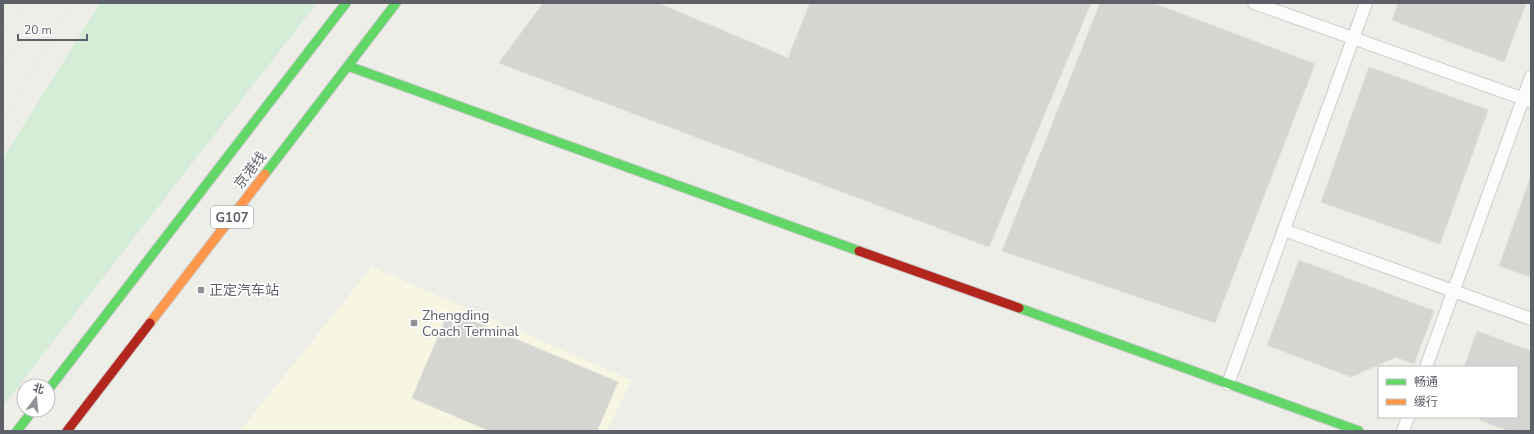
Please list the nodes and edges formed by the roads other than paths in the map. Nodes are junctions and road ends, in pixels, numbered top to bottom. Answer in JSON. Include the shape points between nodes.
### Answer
{"nodes":[{"id":1,"x":346,"y":3,"type":"edge"},
{"id":2,"x":396,"y":3,"type":"edge"},
{"id":3,"x":1254,"y":3,"type":"edge"},
{"id":4,"x":1366,"y":3,"type":"edge"},
{"id":5,"x":1353,"y":38,"type":"junction"},
{"id":6,"x":348,"y":66,"type":"junction"},
{"id":7,"x":1531,"y":78,"type":"edge"},
{"id":8,"x":1527,"y":101,"type":"edge"},
{"id":9,"x":1284,"y":230,"type":"junction"},
{"id":10,"x":1454,"y":291,"type":"junction"},
{"id":11,"x":1531,"y":319,"type":"edge"},
{"id":12,"x":1426,"y":366,"type":"edge"},
{"id":13,"x":56,"y":380,"type":"edge"},
{"id":14,"x":1228,"y":384,"type":"junction"},
{"id":15,"x":27,"y":418,"type":"edge"},
{"id":16,"x":1408,"y":418,"type":"edge"},
{"id":17,"x":16,"y":431,"type":"edge"},
{"id":18,"x":67,"y":431,"type":"edge"},
{"id":19,"x":1359,"y":431,"type":"edge"},
{"id":20,"x":1403,"y":431,"type":"edge"}],
"edges":[{"from":1,"to":13,"type":"main road","name":"京港线","number":"G107"},
{"from":2,"to":6,"type":"main road","name":"京港线","number":"G107"},
{"from":3,"to":5,"type":"lane"},
{"from":4,"to":5,"type":"lane"},
{"from":5,"to":8,"type":"lane"},
{"from":5,"to":9,"type":"lane"},
{"from":6,"to":14,"type":"main road"},
{"from":6,"to":18,"type":"main road","name":"京港线","number":"G107"},
{"from":7,"to":8,"type":"lane"},
{"from":8,"to":10,"type":"lane"},
{"from":9,"to":10,"type":"lane"},
{"from":9,"to":14,"type":"lane"},
{"from":10,"to":11,"type":"lane"},
{"from":10,"to":12,"type":"lane"},
{"from":14,"to":19,"type":"main road"},
{"from":15,"to":17,"type":"main road"},
{"from":16,"to":20,"type":"lane"}]}
